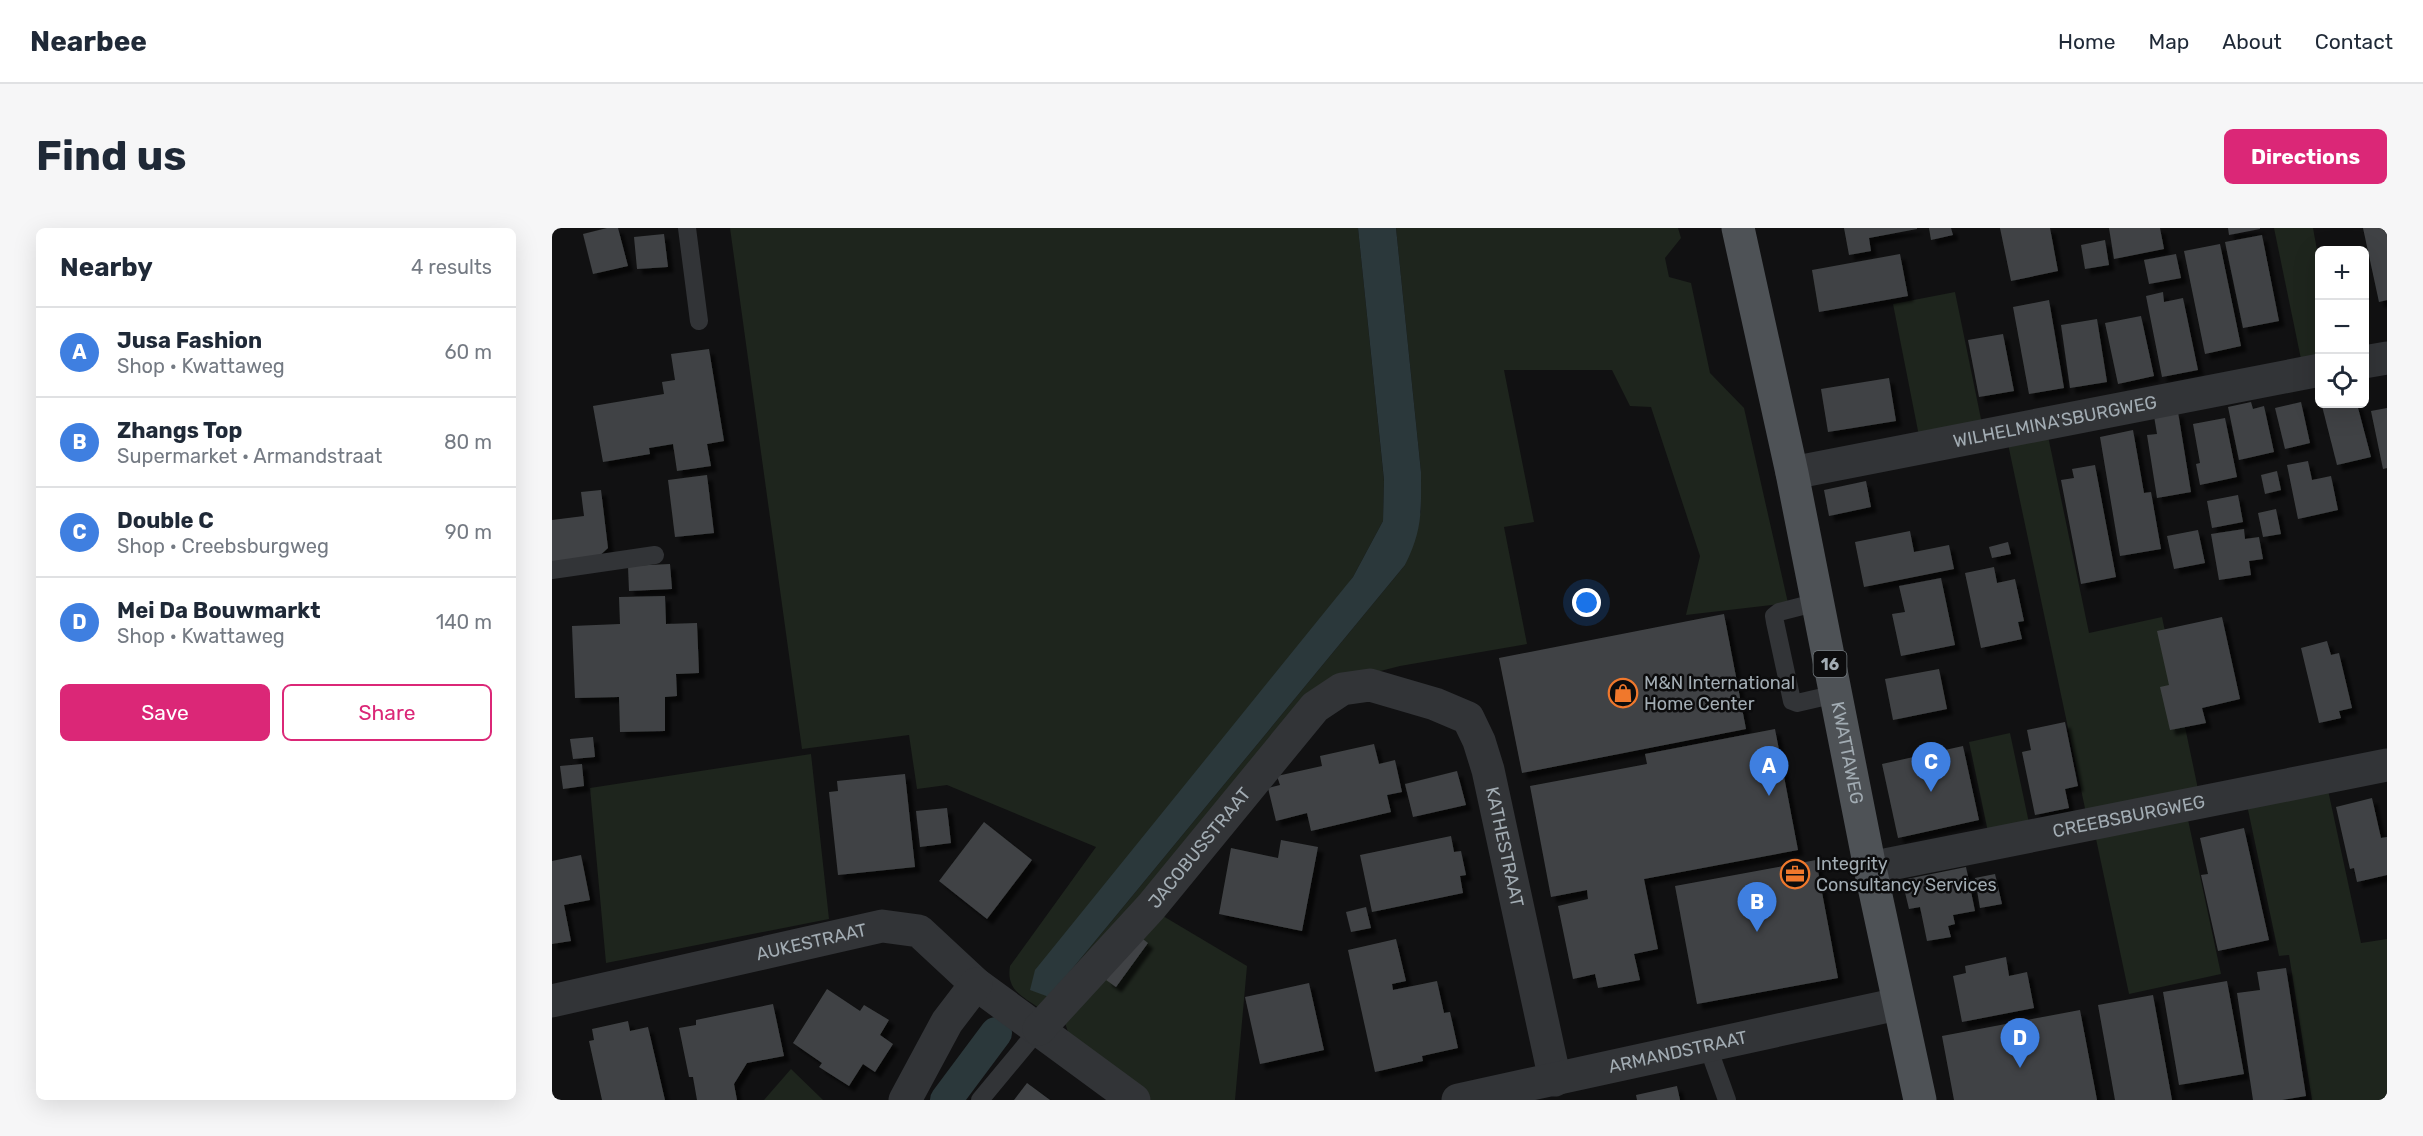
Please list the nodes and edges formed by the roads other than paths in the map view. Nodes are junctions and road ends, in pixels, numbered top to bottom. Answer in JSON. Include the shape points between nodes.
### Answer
{"nodes":[{"id":1,"x":687,"y":228,"type":"edge"},
{"id":2,"x":1738,"y":228,"type":"edge"},
{"id":3,"x":699,"y":321,"type":"dead end"},
{"id":4,"x":2387,"y":358,"type":"edge"},
{"id":5,"x":2369,"y":361,"type":"edge"},
{"id":6,"x":2315,"y":371,"type":"edge"},
{"id":7,"x":1792,"y":473,"type":"junction"},
{"id":8,"x":655,"y":555,"type":"dead end"},
{"id":9,"x":552,"y":570,"type":"edge"},
{"id":10,"x":1818,"y":602,"type":"junction"},
{"id":11,"x":1370,"y":685,"type":"joint"},
{"id":12,"x":1836,"y":694,"type":"junction"},
{"id":13,"x":2387,"y":765,"type":"edge"},
{"id":14,"x":1870,"y":867,"type":"junction"},
{"id":15,"x":976,"y":984,"type":"junction"},
{"id":16,"x":552,"y":1001,"type":"edge"},
{"id":17,"x":1898,"y":1004,"type":"junction"},
{"id":18,"x":1039,"y":1029,"type":"junction"},
{"id":19,"x":1708,"y":1047,"type":"junction"},
{"id":20,"x":1555,"y":1080,"type":"junction"},
{"id":21,"x":905,"y":1100,"type":"edge"},
{"id":22,"x":980,"y":1100,"type":"edge"},
{"id":23,"x":1134,"y":1100,"type":"edge"},
{"id":24,"x":1458,"y":1100,"type":"edge"},
{"id":25,"x":1727,"y":1100,"type":"edge"},
{"id":26,"x":1918,"y":1100,"type":"edge"}],
"edges":[{"from":1,"to":3,"type":"lane"},
{"from":2,"to":7,"type":"main road","name":"KWATTAWEG","number":"16"},
{"from":4,"to":5,"type":"street"},
{"from":6,"to":7,"type":"street","name":"WILHELMINA'SBURGWEG"},
{"from":7,"to":10,"type":"main road","name":"KWATTAWEG","number":"16"},
{"from":8,"to":9,"type":"lane"},
{"from":10,"to":12,"type":"main road","name":"KWATTAWEG","number":"16"},
{"from":10,"to":12,"type":"lane","via":[[1779,612],[1774,616],[1775,622],[1792,701]]},
{"from":11,"to":18,"type":"street","name":"JACOBUSSTRAAT","via":[[1342,689],[1315,707],[1150,907]]},
{"from":11,"to":20,"type":"street","name":"KATHESTRAAT","via":[[1468,718],[1479,741]]},
{"from":12,"to":14,"type":"main road","name":"KWATTAWEG","number":"16"},
{"from":13,"to":14,"type":"street","name":"CREEBSBURGWEG"},
{"from":14,"to":17,"type":"main road","name":"KWATTAWEG","number":"16"},
{"from":15,"to":16,"type":"street","name":"AUKESTRAAT","via":[[919,931],[882,926]]},
{"from":15,"to":18,"type":"street","name":"AUKESTRAAT"},
{"from":15,"to":21,"type":"street","via":[[947,1022]]},
{"from":17,"to":19,"type":"street","name":"ARMANDSTRAAT"},
{"from":17,"to":26,"type":"main road","name":"KWATTAWEG","number":"16"},
{"from":18,"to":22,"type":"lane"},
{"from":18,"to":23,"type":"street"},
{"from":19,"to":20,"type":"street","name":"ARMANDSTRAAT"},
{"from":19,"to":25,"type":"lane"},
{"from":20,"to":24,"type":"street","name":"ARMANDSTRAAT"}]}
